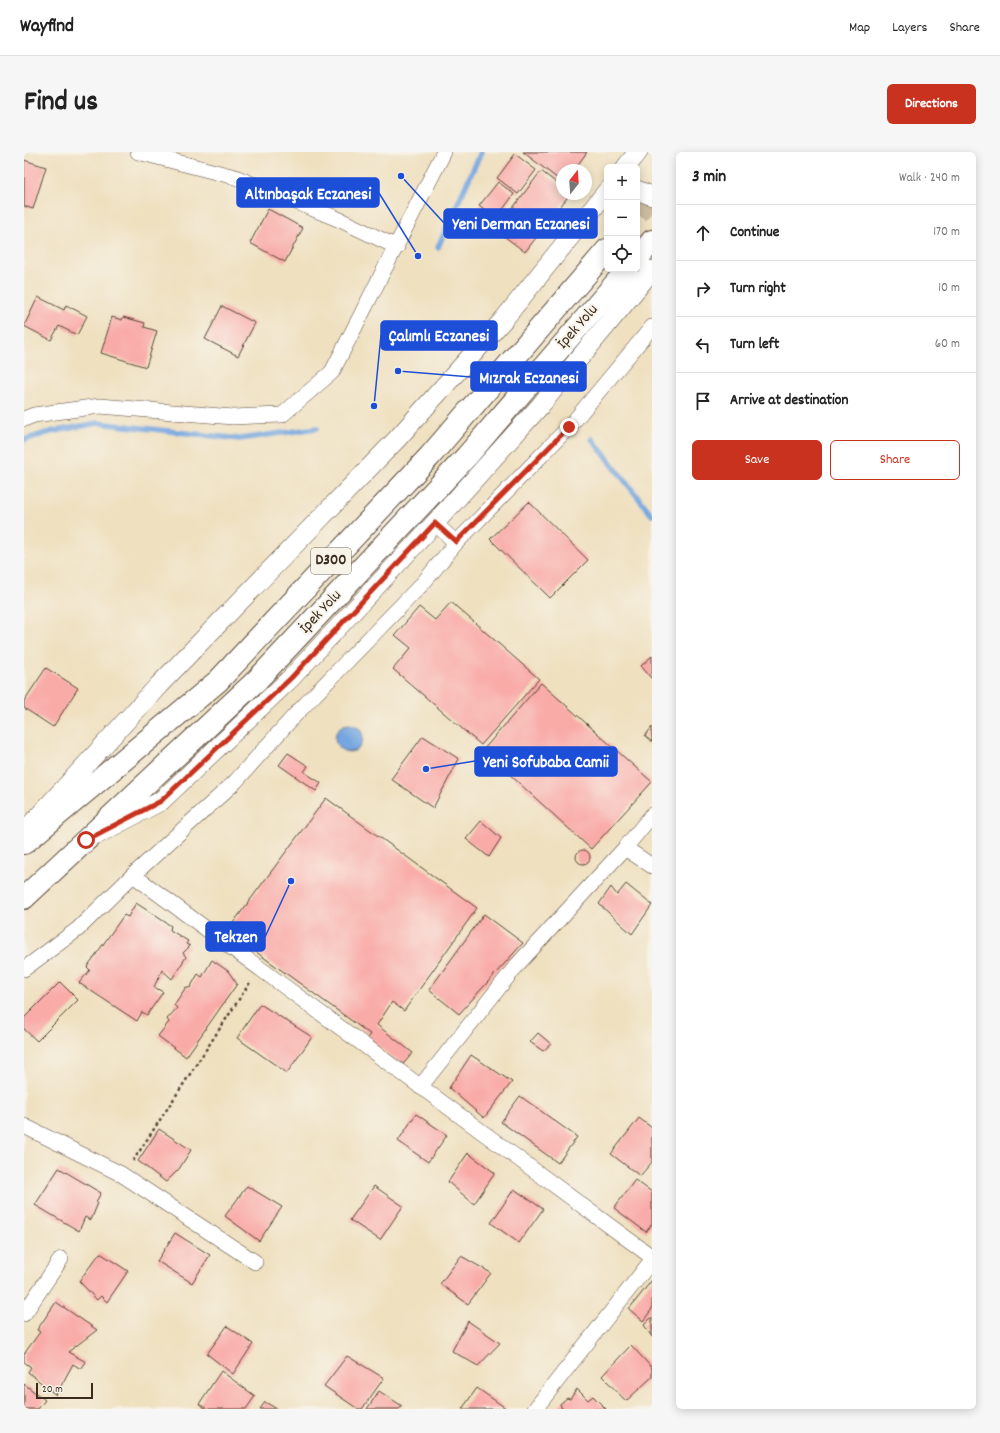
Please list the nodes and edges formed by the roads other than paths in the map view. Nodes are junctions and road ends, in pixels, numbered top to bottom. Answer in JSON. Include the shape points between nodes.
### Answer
{"nodes":[{"id":1,"x":138,"y":152,"type":"edge"},
{"id":2,"x":444,"y":152,"type":"edge"},
{"id":3,"x":638,"y":152,"type":"edge"},
{"id":4,"x":628,"y":164,"type":"edge"},
{"id":5,"x":640,"y":191,"type":"edge"},
{"id":6,"x":604,"y":195,"type":"edge"},
{"id":7,"x":652,"y":196,"type":"edge"},
{"id":8,"x":652,"y":242,"type":"edge"},
{"id":9,"x":397,"y":247,"type":"junction"},
{"id":10,"x":604,"y":253,"type":"edge"},
{"id":11,"x":640,"y":256,"type":"edge"},
{"id":12,"x":652,"y":270,"type":"edge"},
{"id":13,"x":625,"y":272,"type":"edge"},
{"id":14,"x":652,"y":327,"type":"edge"},
{"id":15,"x":27,"y":415,"type":"edge"},
{"id":16,"x":435,"y":523,"type":"junction"},
{"id":17,"x":456,"y":542,"type":"junction"},
{"id":18,"x":652,"y":815,"type":"edge"},
{"id":19,"x":24,"y":832,"type":"edge"},
{"id":20,"x":86,"y":840,"type":"junction"},
{"id":21,"x":24,"y":843,"type":"edge"},
{"id":22,"x":626,"y":848,"type":"junction"},
{"id":23,"x":652,"y":866,"type":"edge"},
{"id":24,"x":134,"y":875,"type":"junction"},
{"id":25,"x":24,"y":898,"type":"edge"},
{"id":26,"x":24,"y":969,"type":"edge"},
{"id":27,"x":420,"y":1087,"type":"junction"},
{"id":28,"x":24,"y":1126,"type":"edge"},
{"id":29,"x":652,"y":1258,"type":"edge"},
{"id":30,"x":60,"y":1259,"type":"dead end"},
{"id":31,"x":255,"y":1262,"type":"dead end"},
{"id":32,"x":24,"y":1314,"type":"edge"},
{"id":33,"x":535,"y":1409,"type":"edge"}],
"edges":[{"from":1,"to":9,"type":"street","via":[[235,177],[338,219]]},
{"from":2,"to":9,"type":"street"},
{"from":3,"to":4,"type":"street"},
{"from":5,"to":7,"type":"street"},
{"from":6,"to":19,"type":"street","via":[[504,319],[397,439],[160,685]]},
{"from":8,"to":11,"type":"highway"},
{"from":9,"to":15,"type":"street","via":[[332,372],[282,415],[233,417],[100,406]]},
{"from":10,"to":21,"type":"highway","name":"İpek Yolu","number":"D300","via":[[430,456],[218,681]]},
{"from":12,"to":16,"type":"street","via":[[540,406]]},
{"from":13,"to":20,"type":"highway","name":"İpek Yolu","number":"D300","via":[[467,456],[257,680]]},
{"from":14,"to":17,"type":"street","via":[[569,427]]},
{"from":16,"to":17,"type":"street"},
{"from":16,"to":20,"type":"street","via":[[291,678],[161,801]]},
{"from":17,"to":24,"type":"street","via":[[424,582],[295,715],[235,782]]},
{"from":18,"to":22,"type":"street"},
{"from":20,"to":25,"type":"highway","name":"İpek Yolu","number":"D300"},
{"from":22,"to":23,"type":"street"},
{"from":22,"to":27,"type":"street","via":[[517,965]]},
{"from":24,"to":26,"type":"street","via":[[78,929]]},
{"from":24,"to":27,"type":"street"},
{"from":27,"to":29,"type":"street"},
{"from":28,"to":31,"type":"street","via":[[121,1174]]},
{"from":29,"to":33,"type":"street"},
{"from":30,"to":32,"type":"street"}]}
